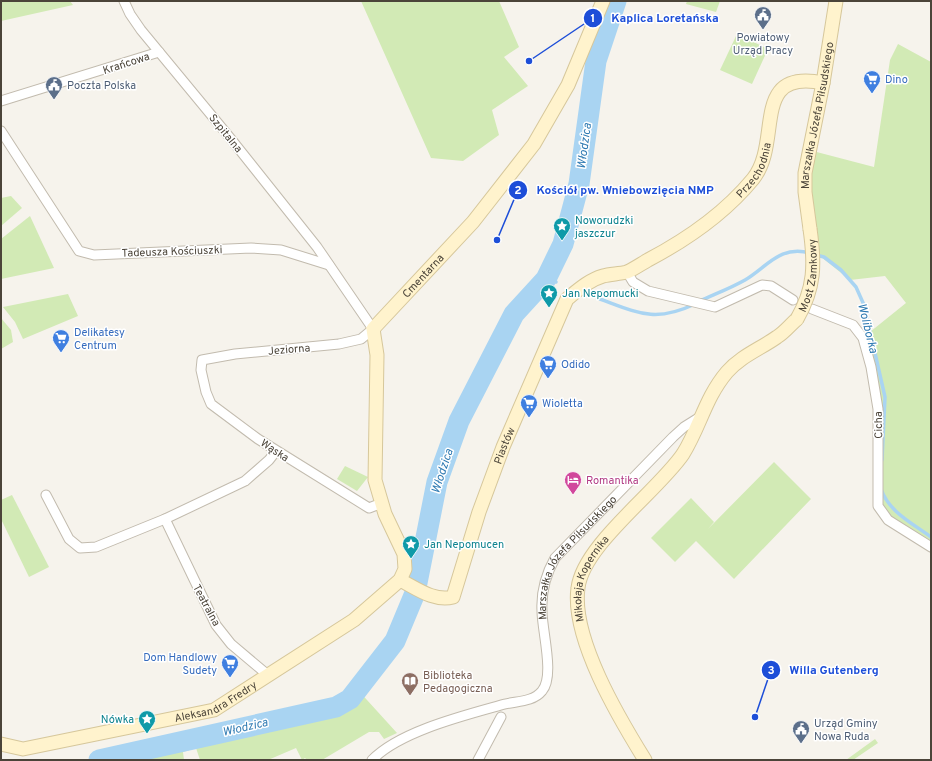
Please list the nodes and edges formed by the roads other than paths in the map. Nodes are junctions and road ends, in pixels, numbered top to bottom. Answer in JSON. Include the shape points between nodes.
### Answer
{"nodes":[{"id":1,"x":124,"y":1,"type":"edge"},
{"id":2,"x":603,"y":1,"type":"edge"},
{"id":3,"x":836,"y":1,"type":"edge"},
{"id":4,"x":159,"y":52,"type":"junction"},
{"id":5,"x":823,"y":83,"type":"junction"},
{"id":6,"x":1,"y":101,"type":"edge"},
{"id":7,"x":1,"y":130,"type":"edge"},
{"id":8,"x":810,"y":230,"type":"joint"},
{"id":9,"x":329,"y":265,"type":"junction"},
{"id":10,"x":631,"y":269,"type":"junction"},
{"id":11,"x":797,"y":319,"type":"joint"},
{"id":12,"x":373,"y":329,"type":"junction"},
{"id":13,"x":202,"y":360,"type":"joint"},
{"id":14,"x":700,"y":417,"type":"junction"},
{"id":15,"x":276,"y":451,"type":"junction"},
{"id":16,"x":46,"y":495,"type":"dead end"},
{"id":17,"x":382,"y":503,"type":"junction"},
{"id":18,"x":165,"y":519,"type":"junction"},
{"id":19,"x":931,"y":547,"type":"edge"},
{"id":20,"x":403,"y":581,"type":"junction"},
{"id":21,"x":269,"y":676,"type":"junction"},
{"id":22,"x":501,"y":717,"type":"dead end"},
{"id":23,"x":1,"y":744,"type":"edge"},
{"id":24,"x":372,"y":760,"type":"edge"},
{"id":25,"x":478,"y":760,"type":"edge"},
{"id":26,"x":645,"y":760,"type":"edge"}],
"edges":[{"from":1,"to":4,"type":"street","name":"Szpitalna","via":[[130,14]]},
{"from":2,"to":12,"type":"street","name":"Cmentarna","via":[[568,85],[534,144],[473,222]]},
{"from":3,"to":5,"type":"street","name":"Marszałka Józefa Piłsudskiego"},
{"from":4,"to":6,"type":"street","name":"Krańcowa"},
{"from":4,"to":9,"type":"street","name":"Szpitalna","via":[[231,139]]},
{"from":5,"to":8,"type":"street","name":"Marszałka Józefa Piłsudskiego","via":[[805,173]]},
{"from":5,"to":10,"type":"street","name":"Przechodnia","via":[[798,81],[779,91],[774,100],[765,157],[754,178],[737,196],[683,240]]},
{"from":7,"to":9,"type":"street","name":"Tadeusza Kościuszki","via":[[79,251],[94,255],[251,248],[281,250]]},
{"from":8,"to":11,"type":"street","name":"Most Zamkowy","bridge":true,"via":[[814,268],[806,301]]},
{"from":9,"to":12,"type":"street"},
{"from":10,"to":19,"type":"street","name":"Cicha","via":[[632,282],[648,291],[681,300],[715,307],[762,285],[771,286],[811,309],[853,325],[863,338],[878,409],[878,506],[888,520]]},
{"from":10,"to":20,"type":"street","name":"Piastów","via":[[603,276],[588,283],[567,299],[503,447],[453,597],[440,599]]},
{"from":11,"to":14,"type":"street","name":"Marszałka Józefa Piłsudskiego","via":[[778,337],[746,355],[728,371],[717,385]]},
{"from":12,"to":13,"type":"street","name":"Jeziorna","via":[[361,339],[339,344],[235,354]]},
{"from":12,"to":17,"type":"street","via":[[376,356],[375,480]]},
{"from":13,"to":15,"type":"street","name":"Wąska","via":[[201,370],[206,392],[212,404]]},
{"from":14,"to":24,"type":"street","name":"Marszałka Józefa Piłsudskiego","via":[[673,437],[555,558],[549,568],[542,610],[548,666],[546,683],[542,691],[535,697],[427,728],[405,737],[377,754]]},
{"from":14,"to":26,"type":"street","name":"Mikołaja Kopernika","via":[[683,454],[602,543],[583,569],[578,588],[578,611],[586,645],[607,691]]},
{"from":15,"to":17,"type":"street","name":"Wąska","via":[[370,508]]},
{"from":15,"to":18,"type":"street","via":[[245,481]]},
{"from":16,"to":18,"type":"street","via":[[69,539],[80,548],[96,547]]},
{"from":17,"to":20,"type":"street","via":[[404,554]]},
{"from":18,"to":21,"type":"street","name":"Teatralna","via":[[216,625],[231,644]]},
{"from":20,"to":21,"type":"street","name":"Aleksandra Fredry","via":[[354,620]]},
{"from":21,"to":23,"type":"street","name":"Aleksandra Fredry","via":[[214,710],[23,749]]},
{"from":22,"to":25,"type":"street"}]}
